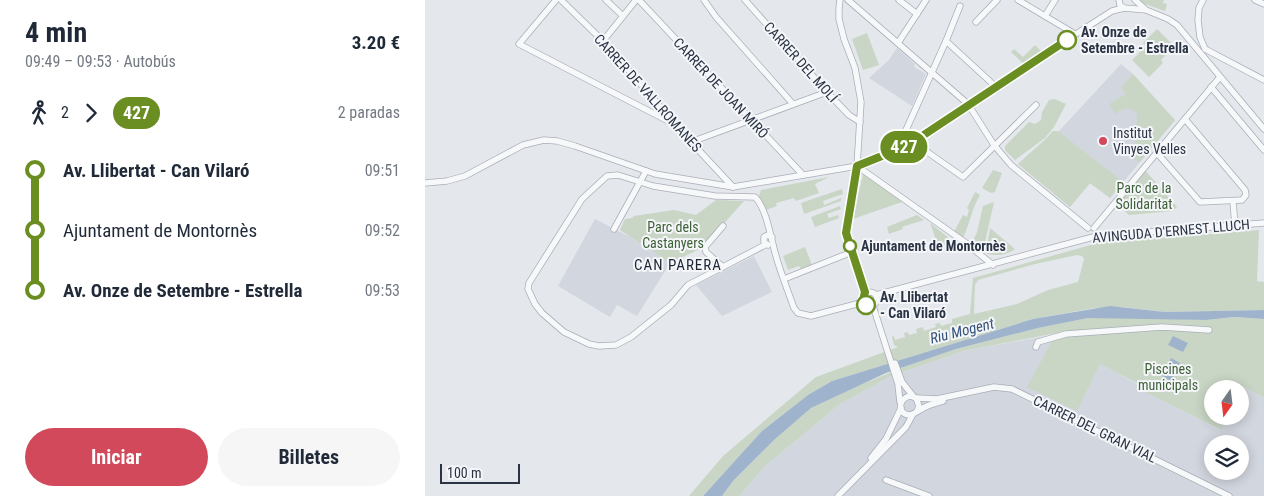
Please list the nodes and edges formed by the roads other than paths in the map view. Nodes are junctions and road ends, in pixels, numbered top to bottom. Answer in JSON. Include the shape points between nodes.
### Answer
{"nodes":[{"id":1,"x":556,"y":0,"type":"edge"},
{"id":2,"x":561,"y":0,"type":"edge"},
{"id":3,"x":606,"y":0,"type":"edge"},
{"id":4,"x":638,"y":0,"type":"edge"},
{"id":5,"x":704,"y":0,"type":"edge"},
{"id":6,"x":745,"y":0,"type":"edge"},
{"id":7,"x":841,"y":0,"type":"edge"},
{"id":8,"x":848,"y":0,"type":"edge"},
{"id":9,"x":899,"y":0,"type":"edge"},
{"id":10,"x":926,"y":0,"type":"edge"},
{"id":11,"x":997,"y":0,"type":"edge"},
{"id":12,"x":1018,"y":0,"type":"edge"},
{"id":13,"x":1055,"y":0,"type":"edge"},
{"id":14,"x":1135,"y":0,"type":"edge"},
{"id":15,"x":1203,"y":0,"type":"edge"},
{"id":16,"x":1255,"y":0,"type":"edge"},
{"id":17,"x":1119,"y":1,"type":"edge"},
{"id":18,"x":1264,"y":4,"type":"edge"},
{"id":19,"x":959,"y":6,"type":"dead end"},
{"id":20,"x":1127,"y":8,"type":"junction"},
{"id":21,"x":1147,"y":10,"type":"junction"},
{"id":22,"x":1112,"y":11,"type":"junction"},
{"id":23,"x":917,"y":14,"type":"junction"},
{"id":24,"x":623,"y":16,"type":"junction"},
{"id":25,"x":1045,"y":16,"type":"junction"},
{"id":26,"x":977,"y":22,"type":"dead end"},
{"id":27,"x":1075,"y":34,"type":"junction"},
{"id":28,"x":1187,"y":37,"type":"junction"},
{"id":29,"x":1200,"y":37,"type":"junction"},
{"id":30,"x":603,"y":41,"type":"junction"},
{"id":31,"x":946,"y":41,"type":"junction"},
{"id":32,"x":898,"y":43,"type":"junction"},
{"id":33,"x":1194,"y":46,"type":"junction"},
{"id":34,"x":932,"y":73,"type":"junction"},
{"id":35,"x":1220,"y":77,"type":"junction"},
{"id":36,"x":1264,"y":80,"type":"edge"},
{"id":37,"x":995,"y":86,"type":"junction"},
{"id":38,"x":1211,"y":87,"type":"junction"},
{"id":39,"x":827,"y":92,"type":"junction"},
{"id":40,"x":793,"y":104,"type":"junction"},
{"id":41,"x":968,"y":104,"type":"junction"},
{"id":42,"x":1036,"y":104,"type":"dead end"},
{"id":43,"x":751,"y":120,"type":"junction"},
{"id":44,"x":1185,"y":120,"type":"junction"},
{"id":45,"x":860,"y":122,"type":"junction"},
{"id":46,"x":677,"y":126,"type":"junction"},
{"id":47,"x":1264,"y":129,"type":"edge"},
{"id":48,"x":691,"y":142,"type":"junction"},
{"id":49,"x":913,"y":142,"type":"junction"},
{"id":50,"x":994,"y":145,"type":"junction"},
{"id":51,"x":897,"y":150,"type":"junction"},
{"id":52,"x":1264,"y":150,"type":"edge"},
{"id":53,"x":1157,"y":153,"type":"junction"},
{"id":54,"x":857,"y":166,"type":"junction"},
{"id":55,"x":647,"y":171,"type":"junction"},
{"id":56,"x":803,"y":175,"type":"junction"},
{"id":57,"x":642,"y":182,"type":"junction"},
{"id":58,"x":425,"y":183,"type":"edge"},
{"id":59,"x":733,"y":187,"type":"junction"},
{"id":60,"x":1233,"y":200,"type":"junction"},
{"id":61,"x":1264,"y":223,"type":"edge"},
{"id":62,"x":723,"y":226,"type":"dead end"},
{"id":63,"x":1235,"y":226,"type":"junction"},
{"id":64,"x":1091,"y":228,"type":"junction"},
{"id":65,"x":614,"y":229,"type":"dead end"},
{"id":66,"x":1097,"y":236,"type":"junction"},
{"id":67,"x":1088,"y":238,"type":"junction"},
{"id":68,"x":769,"y":242,"type":"junction"},
{"id":69,"x":852,"y":252,"type":"junction"},
{"id":70,"x":993,"y":265,"type":"junction"},
{"id":71,"x":723,"y":267,"type":"junction"},
{"id":72,"x":784,"y":279,"type":"junction"},
{"id":73,"x":866,"y":294,"type":"junction"},
{"id":74,"x":876,"y":296,"type":"junction"},
{"id":75,"x":864,"y":302,"type":"junction"},
{"id":76,"x":873,"y":306,"type":"junction"},
{"id":77,"x":1209,"y":330,"type":"dead end"},
{"id":78,"x":1036,"y":347,"type":"dead end"},
{"id":79,"x":900,"y":383,"type":"junction"},
{"id":80,"x":957,"y":396,"type":"junction"},
{"id":81,"x":915,"y":397,"type":"junction"},
{"id":82,"x":901,"y":406,"type":"junction"},
{"id":83,"x":915,"y":413,"type":"junction"},
{"id":84,"x":894,"y":423,"type":"junction"},
{"id":85,"x":904,"y":429,"type":"junction"},
{"id":86,"x":861,"y":472,"type":"junction"},
{"id":87,"x":886,"y":480,"type":"dead end"},
{"id":88,"x":838,"y":496,"type":"edge"},
{"id":89,"x":929,"y":496,"type":"edge"},
{"id":90,"x":1229,"y":496,"type":"edge"}],
"edges":[{"from":1,"to":46,"type":"street","via":[[519,44]]},
{"from":2,"to":30,"type":"street","name":"CARRER DE VALLROMANES"},
{"from":3,"to":24,"type":"street"},
{"from":4,"to":24,"type":"street"},
{"from":4,"to":43,"type":"street","name":"CARRER DE JOAN MIRÓ"},
{"from":5,"to":40,"type":"street"},
{"from":6,"to":39,"type":"street","name":"CARRER DEL MOLÍ"},
{"from":7,"to":45,"type":"street","via":[[840,20],[855,68],[861,102]]},
{"from":8,"to":32,"type":"street"},
{"from":9,"to":23,"type":"street"},
{"from":10,"to":23,"type":"street"},
{"from":11,"to":26,"type":"street"},
{"from":12,"to":25,"type":"street"},
{"from":13,"to":25,"type":"street"},
{"from":14,"to":20,"type":"street","via":[[1134,5]]},
{"from":14,"to":21,"type":"street"},
{"from":15,"to":29,"type":"street","via":[[1198,14]]},
{"from":16,"to":18,"type":"street"},
{"from":17,"to":20,"type":"street"},
{"from":17,"to":22,"type":"street"},
{"from":19,"to":31,"type":"street"},
{"from":20,"to":21,"type":"street"},
{"from":20,"to":22,"type":"street"},
{"from":21,"to":28,"type":"street","via":[[1177,25]]},
{"from":22,"to":27,"type":"street"},
{"from":23,"to":32,"type":"street"},
{"from":24,"to":30,"type":"street"},
{"from":25,"to":27,"type":"street"},
{"from":27,"to":37,"type":"street"},
{"from":28,"to":29,"type":"street"},
{"from":28,"to":33,"type":"street"},
{"from":29,"to":33,"type":"street"},
{"from":29,"to":36,"type":"street","via":[[1209,53]]},
{"from":30,"to":46,"type":"street","name":"CARRER DE VALLROMANES"},
{"from":31,"to":34,"type":"street"},
{"from":31,"to":37,"type":"street"},
{"from":32,"to":34,"type":"street"},
{"from":33,"to":35,"type":"street"},
{"from":34,"to":41,"type":"street"},
{"from":34,"to":51,"type":"street"},
{"from":35,"to":38,"type":"street"},
{"from":35,"to":47,"type":"street"},
{"from":37,"to":41,"type":"street"},
{"from":38,"to":44,"type":"street"},
{"from":38,"to":52,"type":"street"},
{"from":39,"to":40,"type":"street"},
{"from":39,"to":45,"type":"street","name":"CARRER DEL MOLÍ"},
{"from":40,"to":43,"type":"street"},
{"from":41,"to":49,"type":"street"},
{"from":41,"to":50,"type":"street"},
{"from":42,"to":50,"type":"street"},
{"from":43,"to":48,"type":"street"},
{"from":43,"to":56,"type":"street","name":"CARRER DE JOAN MIRÓ"},
{"from":44,"to":53,"type":"street"},
{"from":44,"to":60,"type":"street","via":[[1245,190],[1242,200]]},
{"from":45,"to":54,"type":"street"},
{"from":46,"to":48,"type":"street","name":"CARRER DE VALLROMANES"},
{"from":48,"to":59,"type":"street","name":"CARRER DE VALLROMANES"},
{"from":49,"to":50,"type":"street","via":[[963,177]]},
{"from":49,"to":51,"type":"street"},
{"from":50,"to":64,"type":"street","via":[[1011,165]]},
{"from":51,"to":54,"type":"street"},
{"from":53,"to":60,"type":"street","via":[[1200,202]]},
{"from":53,"to":64,"type":"street"},
{"from":54,"to":56,"type":"street"},
{"from":54,"to":69,"type":"street","via":[[846,233]]},
{"from":54,"to":70,"type":"street"},
{"from":55,"to":57,"type":"street"},
{"from":55,"to":58,"type":"street","via":[[550,140],[523,146],[465,176]]},
{"from":55,"to":59,"type":"street"},
{"from":56,"to":59,"type":"street"},
{"from":57,"to":65,"type":"street"},
{"from":57,"to":68,"type":"street","via":[[715,196],[755,197],[768,227]]},
{"from":57,"to":71,"type":"street","via":[[618,175],[607,176],[582,199],[529,284],[530,295],[542,313],[564,332],[589,344],[616,345],[671,305],[688,285]]},
{"from":60,"to":63,"type":"street"},
{"from":61,"to":63,"type":"street","name":"AVINGUDA D'ERNEST LLUCH"},
{"from":62,"to":71,"type":"street","via":[[705,247],[706,252]]},
{"from":63,"to":66,"type":"street","name":"AVINGUDA D'ERNEST LLUCH"},
{"from":64,"to":66,"type":"street"},
{"from":64,"to":67,"type":"street","via":[[1087,231]]},
{"from":66,"to":67,"type":"street","name":"AVINGUDA D'ERNEST LLUCH"},
{"from":67,"to":70,"type":"street","name":"AVINGUDA D'ERNEST LLUCH"},
{"from":68,"to":71,"type":"street"},
{"from":68,"to":72,"type":"street"},
{"from":69,"to":72,"type":"street"},
{"from":69,"to":73,"type":"street"},
{"from":70,"to":74,"type":"street","name":"AVINGUDA D'ERNEST LLUCH"},
{"from":72,"to":75,"type":"street","via":[[798,313],[811,316]]},
{"from":73,"to":74,"type":"street"},
{"from":73,"to":75,"type":"street"},
{"from":74,"to":76,"type":"street"},
{"from":75,"to":76,"type":"street"},
{"from":76,"to":79,"type":"street"},
{"from":77,"to":78,"type":"street","via":[[1161,327],[1066,334],[1038,342]]},
{"from":79,"to":81,"type":"street"},
{"from":79,"to":82,"type":"street"},
{"from":80,"to":81,"type":"street","name":"CARRER DEL GRAN VIAL","via":[[937,399]]},
{"from":80,"to":83,"type":"street","name":"CARRER DEL GRAN VIAL"},
{"from":80,"to":90,"type":"street","name":"CARRER DEL GRAN VIAL","via":[[994,387],[1012,388]]},
{"from":81,"to":82,"type":"street","via":[[905,397]]},
{"from":81,"to":83,"type":"street","via":[[919,404]]},
{"from":82,"to":83,"type":"street","via":[[906,414]]},
{"from":82,"to":84,"type":"street"},
{"from":83,"to":85,"type":"street"},
{"from":84,"to":85,"type":"street","via":[[895,429]]},
{"from":84,"to":86,"type":"street"},
{"from":85,"to":86,"type":"street"},
{"from":86,"to":88,"type":"street"},
{"from":87,"to":89,"type":"street"}]}
